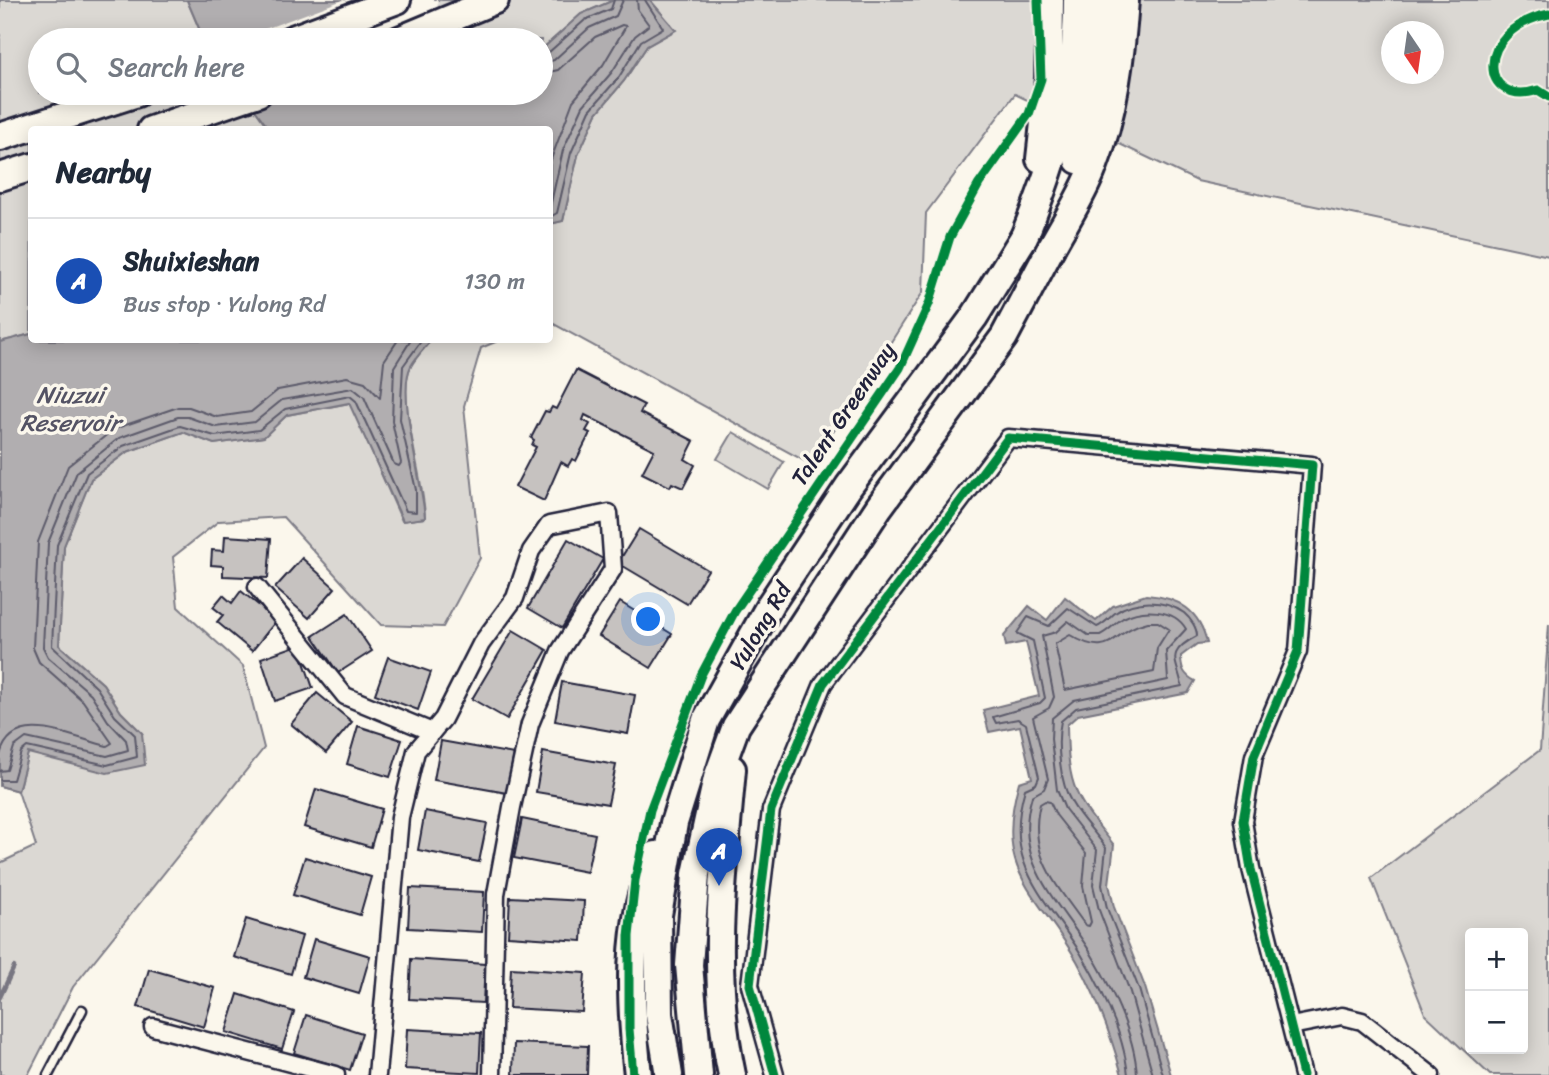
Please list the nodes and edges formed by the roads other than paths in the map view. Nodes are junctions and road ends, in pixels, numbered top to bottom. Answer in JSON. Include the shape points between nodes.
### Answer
{"nodes":[{"id":1,"x":397,"y":0,"type":"edge"},
{"id":2,"x":495,"y":0,"type":"edge"},
{"id":3,"x":1050,"y":0,"type":"edge"},
{"id":4,"x":1077,"y":0,"type":"edge"},
{"id":5,"x":1100,"y":0,"type":"edge"},
{"id":6,"x":1125,"y":0,"type":"edge"},
{"id":7,"x":321,"y":28,"type":"edge"},
{"id":8,"x":428,"y":28,"type":"edge"},
{"id":9,"x":100,"y":105,"type":"edge"},
{"id":10,"x":223,"y":105,"type":"edge"},
{"id":11,"x":34,"y":126,"type":"edge"},
{"id":12,"x":163,"y":126,"type":"edge"},
{"id":13,"x":28,"y":128,"type":"edge"},
{"id":14,"x":0,"y":137,"type":"edge"},
{"id":15,"x":28,"y":168,"type":"edge"},
{"id":16,"x":0,"y":177,"type":"edge"},
{"id":17,"x":1024,"y":237,"type":"junction"},
{"id":18,"x":1051,"y":248,"type":"junction"},
{"id":19,"x":257,"y":587,"type":"dead end"},
{"id":20,"x":736,"y":726,"type":"junction"},
{"id":21,"x":432,"y":732,"type":"junction"},
{"id":22,"x":674,"y":823,"type":"junction"},
{"id":23,"x":82,"y":1010,"type":"dead end"},
{"id":24,"x":1291,"y":1026,"type":"junction"},
{"id":25,"x":153,"y":1027,"type":"dead end"},
{"id":26,"x":48,"y":1075,"type":"edge"},
{"id":27,"x":336,"y":1075,"type":"edge"},
{"id":28,"x":377,"y":1075,"type":"edge"},
{"id":29,"x":492,"y":1075,"type":"edge"},
{"id":30,"x":638,"y":1075,"type":"edge"},
{"id":31,"x":669,"y":1075,"type":"edge"},
{"id":32,"x":699,"y":1075,"type":"edge"},
{"id":33,"x":732,"y":1075,"type":"edge"},
{"id":34,"x":775,"y":1075,"type":"edge"},
{"id":35,"x":1303,"y":1075,"type":"edge"},
{"id":36,"x":1431,"y":1075,"type":"edge"}],
"edges":[{"from":1,"to":7,"type":"main road"},
{"from":2,"to":8,"type":"main road"},
{"from":3,"to":17,"type":"main road","via":[[1045,121]]},
{"from":4,"to":17,"type":"main road","via":[[1077,52],[1070,101],[1047,182]]},
{"from":5,"to":18,"type":"main road","via":[[1094,96]]},
{"from":6,"to":18,"type":"main road","via":[[1108,120],[1093,169]]},
{"from":9,"to":11,"type":"main road"},
{"from":10,"to":12,"type":"main road"},
{"from":13,"to":14,"type":"main road"},
{"from":15,"to":16,"type":"main road"},
{"from":17,"to":22,"type":"main road","name":"Yulong Rd","via":[[974,317],[849,486],[770,605],[706,720]]},
{"from":18,"to":20,"type":"main road","name":"Yulong Rd","via":[[1004,337],[879,507]]},
{"from":19,"to":21,"type":"street","via":[[345,696]]},
{"from":20,"to":32,"type":"main road","name":"Yulong Rd","via":[[717,778],[695,885],[689,965]]},
{"from":20,"to":33,"type":"main road","via":[[718,942],[723,1029]]},
{"from":21,"to":28,"type":"street","via":[[416,751],[400,817]]},
{"from":21,"to":29,"type":"street","via":[[481,644],[515,598],[531,551],[549,525],[609,513],[613,569],[560,651],[530,724],[514,795],[496,894]]},
{"from":22,"to":30,"type":"main road","via":[[650,869],[635,929]]},
{"from":22,"to":31,"type":"main road","name":"Yulong Rd","via":[[657,915],[659,1014]]},
{"from":23,"to":26,"type":"lane"},
{"from":24,"to":34,"type":"street","via":[[1243,821],[1254,756],[1297,651],[1312,465],[1008,438],[823,684],[771,810],[750,985]]},
{"from":24,"to":35,"type":"street"},
{"from":24,"to":36,"type":"street","via":[[1342,1016],[1362,1021]]},
{"from":25,"to":27,"type":"street"}]}
